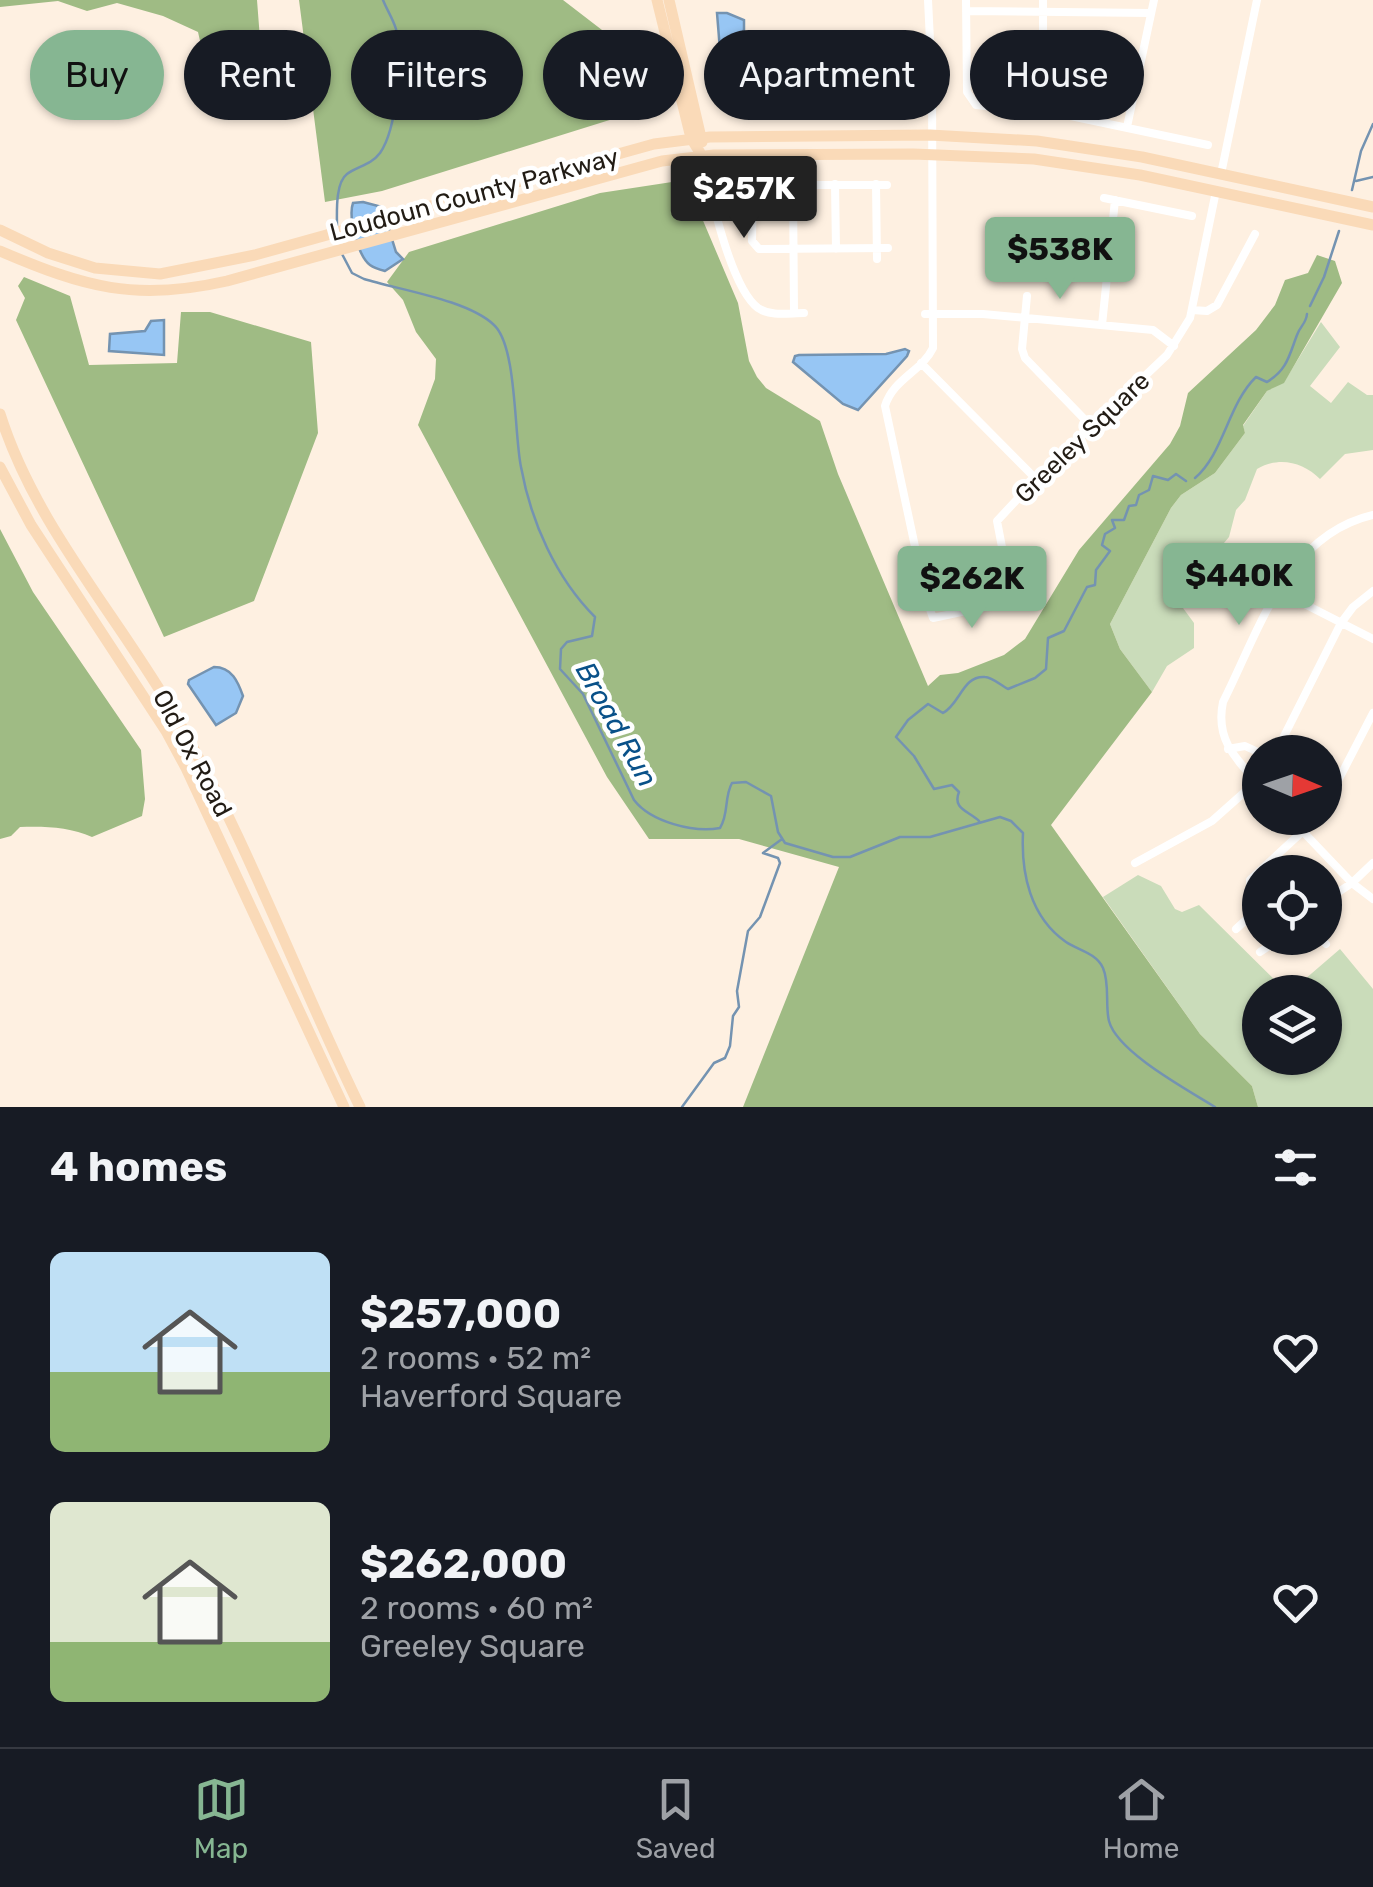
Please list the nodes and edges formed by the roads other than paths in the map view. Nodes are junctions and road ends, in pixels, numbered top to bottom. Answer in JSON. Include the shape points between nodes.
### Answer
{"nodes":[{"id":1,"x":657,"y":0,"type":"edge"},
{"id":2,"x":669,"y":0,"type":"edge"},
{"id":3,"x":928,"y":0,"type":"edge"},
{"id":4,"x":966,"y":0,"type":"edge"},
{"id":5,"x":1044,"y":0,"type":"edge"},
{"id":6,"x":1154,"y":0,"type":"edge"},
{"id":7,"x":1258,"y":0,"type":"edge"},
{"id":8,"x":966,"y":11,"type":"junction"},
{"id":9,"x":1044,"y":12,"type":"junction"},
{"id":10,"x":1152,"y":13,"type":"junction"},
{"id":11,"x":1044,"y":30,"type":"edge"},
{"id":12,"x":1128,"y":127,"type":"junction"},
{"id":13,"x":930,"y":135,"type":"junction"},
{"id":14,"x":697,"y":138,"type":"junction"},
{"id":15,"x":1208,"y":145,"type":"dead end"},
{"id":16,"x":930,"y":154,"type":"junction"},
{"id":17,"x":702,"y":156,"type":"junction"},
{"id":18,"x":1221,"y":174,"type":"junction"},
{"id":19,"x":835,"y":184,"type":"junction"},
{"id":20,"x":876,"y":184,"type":"junction"},
{"id":21,"x":888,"y":184,"type":"dead end"},
{"id":22,"x":794,"y":185,"type":"junction"},
{"id":23,"x":1216,"y":191,"type":"junction"},
{"id":24,"x":1104,"y":198,"type":"dead end"},
{"id":25,"x":1115,"y":200,"type":"junction"},
{"id":26,"x":1373,"y":206,"type":"edge"},
{"id":27,"x":1192,"y":216,"type":"dead end"},
{"id":28,"x":1373,"y":225,"type":"edge"},
{"id":29,"x":0,"y":230,"type":"edge"},
{"id":30,"x":1255,"y":234,"type":"dead end"},
{"id":31,"x":836,"y":248,"type":"junction"},
{"id":32,"x":877,"y":248,"type":"junction"},
{"id":33,"x":888,"y":248,"type":"dead end"},
{"id":34,"x":794,"y":249,"type":"junction"},
{"id":35,"x":2,"y":252,"type":"edge"},
{"id":36,"x":877,"y":259,"type":"dead end"},
{"id":37,"x":1028,"y":296,"type":"dead end"},
{"id":38,"x":1192,"y":310,"type":"junction"},
{"id":39,"x":929,"y":314,"type":"junction"},
{"id":40,"x":1026,"y":318,"type":"junction"},
{"id":41,"x":1102,"y":325,"type":"junction"},
{"id":42,"x":1174,"y":346,"type":"junction"},
{"id":43,"x":921,"y":363,"type":"junction"},
{"id":44,"x":0,"y":414,"type":"edge"},
{"id":45,"x":1092,"y":426,"type":"junction"},
{"id":46,"x":0,"y":467,"type":"edge"},
{"id":47,"x":1036,"y":479,"type":"junction"},
{"id":48,"x":1373,"y":515,"type":"edge"},
{"id":49,"x":1279,"y":591,"type":"junction"},
{"id":50,"x":1373,"y":591,"type":"edge"},
{"id":51,"x":1342,"y":623,"type":"junction"},
{"id":52,"x":1373,"y":640,"type":"edge"},
{"id":53,"x":1373,"y":713,"type":"edge"},
{"id":54,"x":1285,"y":735,"type":"edge"},
{"id":55,"x":1242,"y":747,"type":"edge"},
{"id":56,"x":1228,"y":749,"type":"junction"},
{"id":57,"x":1242,"y":764,"type":"edge"},
{"id":58,"x":1342,"y":773,"type":"edge"},
{"id":59,"x":1242,"y":796,"type":"edge"},
{"id":60,"x":1300,"y":835,"type":"edge"},
{"id":61,"x":1306,"y":835,"type":"edge"},
{"id":62,"x":1278,"y":855,"type":"edge"},
{"id":63,"x":1135,"y":863,"type":"dead end"},
{"id":64,"x":1372,"y":866,"type":"edge"},
{"id":65,"x":1352,"y":884,"type":"junction"},
{"id":66,"x":1342,"y":890,"type":"edge"},
{"id":67,"x":1373,"y":899,"type":"edge"},
{"id":68,"x":1242,"y":924,"type":"edge"},
{"id":69,"x":1236,"y":930,"type":"dead end"},
{"id":70,"x":344,"y":1107,"type":"edge"},
{"id":71,"x":360,"y":1107,"type":"edge"}],
"edges":[{"from":1,"to":14,"type":"main road"},
{"from":2,"to":14,"type":"main road"},
{"from":3,"to":13,"type":"street","name":"Greeley Square"},
{"from":4,"to":8,"type":"street"},
{"from":5,"to":9,"type":"street"},
{"from":6,"to":10,"type":"street"},
{"from":7,"to":18,"type":"street"},
{"from":8,"to":9,"type":"street"},
{"from":8,"to":12,"type":"street","via":[[972,103]]},
{"from":9,"to":10,"type":"street"},
{"from":9,"to":11,"type":"street"},
{"from":10,"to":12,"type":"street"},
{"from":12,"to":15,"type":"street"},
{"from":13,"to":14,"type":"main road","name":"Loudoun County Parkway"},
{"from":13,"to":16,"type":"street","name":"Greeley Square"},
{"from":13,"to":18,"type":"main road","name":"Loudoun County Parkway","via":[[1078,146]]},
{"from":14,"to":17,"type":"main road"},
{"from":14,"to":29,"type":"main road","name":"Loudoun County Parkway","via":[[654,144],[255,256],[160,274],[95,268]]},
{"from":16,"to":17,"type":"main road","name":"Loudoun County Parkway"},
{"from":16,"to":23,"type":"main road","name":"Loudoun County Parkway","via":[[1058,161]]},
{"from":16,"to":39,"type":"street","name":"Greeley Square"},
{"from":17,"to":34,"type":"street","via":[[728,253],[760,310],[799,313]]},
{"from":17,"to":35,"type":"main road","name":"Loudoun County Parkway","via":[[662,161],[212,284],[123,291],[84,284]]},
{"from":18,"to":26,"type":"main road","name":"Loudoun County Parkway"},
{"from":19,"to":20,"type":"street"},
{"from":19,"to":22,"type":"street"},
{"from":19,"to":31,"type":"street"},
{"from":20,"to":21,"type":"street"},
{"from":20,"to":32,"type":"street"},
{"from":22,"to":34,"type":"street"},
{"from":22,"to":34,"type":"street","via":[[757,186],[752,241],[756,247]]},
{"from":23,"to":28,"type":"main road","name":"Loudoun County Parkway"},
{"from":23,"to":38,"type":"street","name":"Greeley Square"},
{"from":24,"to":25,"type":"street"},
{"from":25,"to":27,"type":"street"},
{"from":25,"to":41,"type":"street"},
{"from":30,"to":38,"type":"street","via":[[1217,305]]},
{"from":31,"to":32,"type":"street"},
{"from":31,"to":34,"type":"street"},
{"from":32,"to":33,"type":"street"},
{"from":32,"to":36,"type":"street"},
{"from":37,"to":40,"type":"street"},
{"from":38,"to":42,"type":"street","name":"Greeley Square"},
{"from":39,"to":40,"type":"street"},
{"from":39,"to":43,"type":"street","name":"Greeley Square","via":[[933,348]]},
{"from":40,"to":41,"type":"street"},
{"from":40,"to":45,"type":"street","via":[[1025,358]]},
{"from":41,"to":42,"type":"street","via":[[1153,330]]},
{"from":42,"to":45,"type":"street","name":"Greeley Square"},
{"from":43,"to":47,"type":"street"},
{"from":43,"to":47,"type":"street","name":"Greeley Square","via":[[897,383],[884,406],[933,618],[1008,602],[997,521]]},
{"from":44,"to":71,"type":"main road","name":"Old Ox Road","via":[[38,502],[209,777]]},
{"from":45,"to":47,"type":"street","name":"Greeley Square"},
{"from":46,"to":70,"type":"main road","name":"Old Ox Road","via":[[186,768]]},
{"from":48,"to":49,"type":"street","via":[[1310,546]]},
{"from":49,"to":51,"type":"street"},
{"from":49,"to":56,"type":"street","via":[[1223,702],[1220,726]]},
{"from":50,"to":51,"type":"street"},
{"from":51,"to":52,"type":"street"},
{"from":51,"to":54,"type":"street"},
{"from":53,"to":58,"type":"street"},
{"from":55,"to":56,"type":"street"},
{"from":56,"to":57,"type":"street"},
{"from":59,"to":63,"type":"street","via":[[1212,821]]},
{"from":60,"to":62,"type":"street"},
{"from":61,"to":65,"type":"street"},
{"from":64,"to":65,"type":"street"},
{"from":65,"to":66,"type":"street"},
{"from":65,"to":67,"type":"street"},
{"from":68,"to":69,"type":"street"}]}
